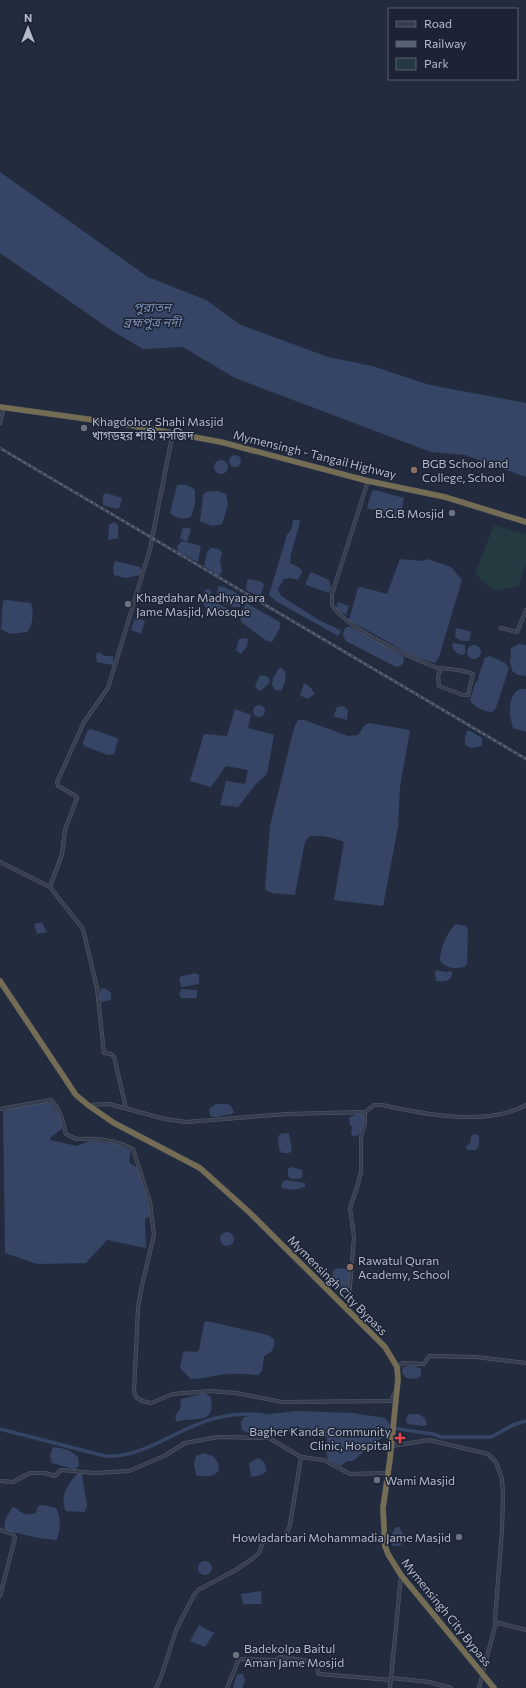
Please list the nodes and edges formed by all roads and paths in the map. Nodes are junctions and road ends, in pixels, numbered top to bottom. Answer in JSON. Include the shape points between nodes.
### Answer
{"nodes":[{"id":1,"x":2,"y":407,"type":"edge"},
{"id":2,"x":0,"y":423,"type":"edge"},
{"id":3,"x":173,"y":432,"type":"junction"},
{"id":4,"x":368,"y":481,"type":"junction"},
{"id":5,"x":526,"y":522,"type":"edge"},
{"id":6,"x":526,"y":610,"type":"edge"},
{"id":7,"x":501,"y":628,"type":"dead end"},
{"id":8,"x":441,"y":668,"type":"junction"},
{"id":9,"x":0,"y":862,"type":"edge"},
{"id":10,"x":50,"y":887,"type":"junction"},
{"id":11,"x":0,"y":981,"type":"edge"},
{"id":12,"x":526,"y":1105,"type":"edge"},
{"id":13,"x":88,"y":1106,"type":"junction"},
{"id":14,"x":126,"y":1108,"type":"junction"},
{"id":15,"x":0,"y":1109,"type":"edge"},
{"id":16,"x":365,"y":1112,"type":"junction"},
{"id":17,"x":348,"y":1311,"type":"junction"},
{"id":18,"x":526,"y":1363,"type":"edge"},
{"id":19,"x":397,"y":1368,"type":"junction"},
{"id":20,"x":398,"y":1388,"type":"junction"},
{"id":21,"x":392,"y":1446,"type":"junction"},
{"id":22,"x":301,"y":1457,"type":"junction"},
{"id":23,"x":388,"y":1473,"type":"junction"},
{"id":24,"x":0,"y":1481,"type":"edge"},
{"id":25,"x":0,"y":1530,"type":"edge"},
{"id":26,"x":401,"y":1575,"type":"junction"},
{"id":27,"x":0,"y":1596,"type":"edge"},
{"id":28,"x":496,"y":1625,"type":"junction"},
{"id":29,"x":526,"y":1630,"type":"edge"},
{"id":30,"x":483,"y":1674,"type":"junction"},
{"id":31,"x":391,"y":1679,"type":"junction"},
{"id":32,"x":156,"y":1688,"type":"edge"},
{"id":33,"x":227,"y":1688,"type":"edge"},
{"id":34,"x":390,"y":1688,"type":"edge"},
{"id":35,"x":451,"y":1688,"type":"edge"},
{"id":36,"x":479,"y":1688,"type":"edge"},
{"id":37,"x":494,"y":1688,"type":"edge"}],
"edges":[{"from":1,"to":2,"type":"street"},
{"from":1,"to":3,"type":"highway","name":"Mymensingh - Tangail Highway"},
{"from":3,"to":4,"type":"highway","name":"Mymensingh - Tangail Highway"},
{"from":3,"to":10,"type":"street","via":[[150,549],[108,688],[84,722],[57,782],[58,786],[77,798],[65,830],[62,854]]},
{"from":4,"to":5,"type":"highway","name":"Mymensingh - Tangail Highway","via":[[445,497]]},
{"from":4,"to":8,"type":"street","via":[[332,594],[332,605],[346,621],[404,655]]},
{"from":6,"to":7,"type":"street","via":[[517,632]]},
{"from":8,"to":8,"type":"street","via":[[473,674],[468,695],[439,686],[438,676]]},
{"from":9,"to":10,"type":"street"},
{"from":10,"to":14,"type":"street","via":[[83,930],[97,988],[104,1053],[112,1054],[114,1057]]},
{"from":11,"to":13,"type":"highway","name":"Mymensingh City Bypass","via":[[53,1063],[76,1095]]},
{"from":12,"to":16,"type":"street","via":[[518,1110],[473,1118],[382,1105],[374,1105]]},
{"from":13,"to":14,"type":"street","via":[[109,1104]]},
{"from":13,"to":17,"type":"highway","name":"Mymensingh City Bypass","via":[[114,1123],[200,1168],[249,1212]]},
{"from":14,"to":16,"type":"street","via":[[186,1122],[280,1114]]},
{"from":15,"to":20,"type":"street","via":[[51,1100],[65,1124],[66,1134],[74,1138],[122,1144],[133,1149],[150,1202],[154,1235],[142,1285],[136,1334],[136,1397],[151,1403],[173,1394],[210,1391],[282,1402],[391,1401],[393,1392]]},
{"from":16,"to":17,"type":"street","via":[[361,1137],[361,1172],[350,1208],[354,1237]]},
{"from":17,"to":19,"type":"highway","name":"Mymensingh City Bypass","via":[[385,1347]]},
{"from":18,"to":19,"type":"street","via":[[476,1357],[429,1356],[424,1364],[402,1364]]},
{"from":19,"to":20,"type":"highway","name":"Mymensingh City Bypass"},
{"from":20,"to":21,"type":"highway","name":"Mymensingh City Bypass"},
{"from":21,"to":23,"type":"highway","name":"Mymensingh City Bypass"},
{"from":21,"to":28,"type":"street","via":[[429,1440],[488,1454],[496,1462],[502,1479],[503,1495]]},
{"from":22,"to":23,"type":"street","via":[[324,1460],[350,1474]]},
{"from":22,"to":24,"type":"street","via":[[270,1438],[218,1437],[185,1443],[164,1456],[129,1471],[95,1473],[61,1470],[55,1476],[30,1473],[13,1482]]},
{"from":22,"to":32,"type":"street","via":[[290,1525],[285,1536],[263,1542],[259,1552],[247,1562],[198,1590],[176,1630]]},
{"from":23,"to":26,"type":"highway","name":"Mymensingh City Bypass","via":[[383,1508],[385,1546]]},
{"from":25,"to":27,"type":"street","via":[[13,1534],[15,1538]]},
{"from":26,"to":30,"type":"highway","name":"Mymensingh City Bypass"},
{"from":26,"to":31,"type":"street"},
{"from":28,"to":29,"type":"street","via":[[499,1623]]},
{"from":28,"to":30,"type":"street","via":[[492,1632]]},
{"from":30,"to":36,"type":"street"},
{"from":30,"to":37,"type":"highway","name":"Mymensingh City Bypass"},
{"from":31,"to":33,"type":"street","via":[[320,1674],[317,1662],[280,1657],[276,1660],[239,1659]]},
{"from":31,"to":34,"type":"street"},
{"from":31,"to":35,"type":"street","via":[[429,1682]]}]}
